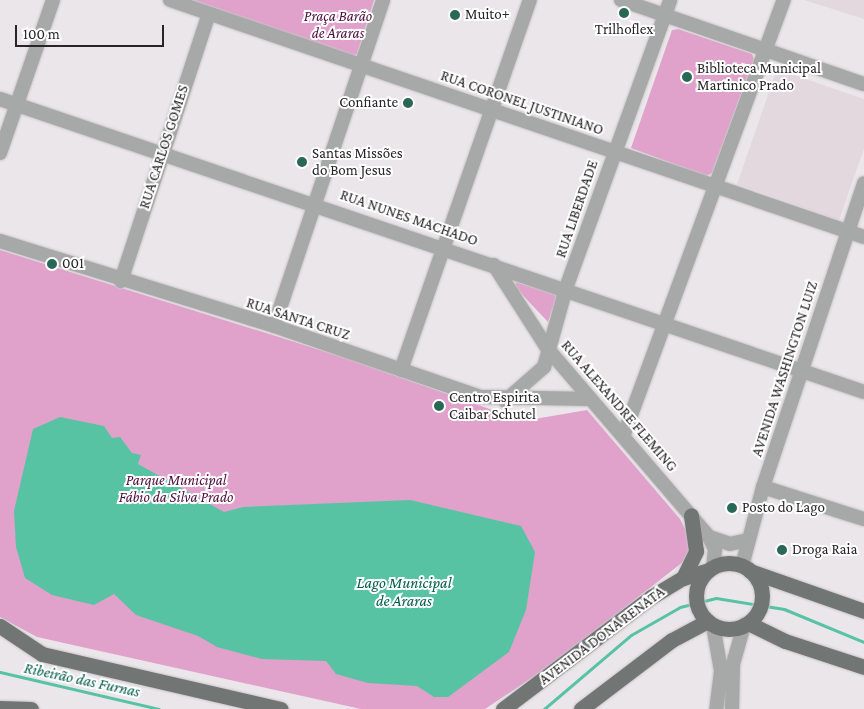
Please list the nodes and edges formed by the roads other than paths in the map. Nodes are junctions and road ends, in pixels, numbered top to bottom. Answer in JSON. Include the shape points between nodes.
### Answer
{"nodes":[{"id":1,"x":54,"y":0,"type":"edge"},
{"id":2,"x":170,"y":0,"type":"edge"},
{"id":3,"x":383,"y":0,"type":"edge"},
{"id":4,"x":530,"y":0,"type":"edge"},
{"id":5,"x":621,"y":0,"type":"edge"},
{"id":6,"x":670,"y":0,"type":"edge"},
{"id":7,"x":784,"y":0,"type":"edge"},
{"id":8,"x":209,"y":14,"type":"junction"},
{"id":9,"x":664,"y":15,"type":"junction"},
{"id":10,"x":766,"y":50,"type":"junction"},
{"id":11,"x":361,"y":66,"type":"junction"},
{"id":12,"x":864,"y":84,"type":"edge"},
{"id":13,"x":0,"y":99,"type":"edge"},
{"id":14,"x":18,"y":105,"type":"junction"},
{"id":15,"x":491,"y":110,"type":"junction"},
{"id":16,"x":614,"y":152,"type":"junction"},
{"id":17,"x":0,"y":153,"type":"edge"},
{"id":18,"x":160,"y":153,"type":"junction"},
{"id":19,"x":864,"y":183,"type":"edge"},
{"id":20,"x":714,"y":187,"type":"junction"},
{"id":21,"x":314,"y":203,"type":"junction"},
{"id":22,"x":848,"y":232,"type":"junction"},
{"id":23,"x":864,"y":237,"type":"edge"},
{"id":24,"x":0,"y":242,"type":"edge"},
{"id":25,"x":444,"y":248,"type":"junction"},
{"id":26,"x":494,"y":265,"type":"junction"},
{"id":27,"x":121,"y":281,"type":"junction"},
{"id":28,"x":566,"y":288,"type":"junction"},
{"id":29,"x":664,"y":322,"type":"junction"},
{"id":30,"x":274,"y":326,"type":"junction"},
{"id":31,"x":548,"y":348,"type":"junction"},
{"id":32,"x":401,"y":370,"type":"junction"},
{"id":33,"x":800,"y":370,"type":"junction"},
{"id":34,"x":864,"y":392,"type":"edge"},
{"id":35,"x":590,"y":399,"type":"junction"},
{"id":36,"x":505,"y":401,"type":"junction"},
{"id":37,"x":624,"y":434,"type":"junction"},
{"id":38,"x":763,"y":487,"type":"junction"},
{"id":39,"x":691,"y":515,"type":"junction"},
{"id":40,"x":864,"y":519,"type":"edge"},
{"id":41,"x":709,"y":537,"type":"junction"},
{"id":42,"x":748,"y":540,"type":"junction"},
{"id":43,"x":746,"y":568,"type":"junction"},
{"id":44,"x":710,"y":569,"type":"junction"},
{"id":45,"x":683,"y":578,"type":"junction"},
{"id":46,"x":864,"y":611,"type":"edge"},
{"id":47,"x":707,"y":620,"type":"junction"},
{"id":48,"x":749,"y":621,"type":"junction"},
{"id":49,"x":0,"y":626,"type":"edge"},
{"id":50,"x":864,"y":667,"type":"edge"},
{"id":51,"x":242,"y":705,"type":"edge"},
{"id":52,"x":3,"y":706,"type":"edge"},
{"id":53,"x":30,"y":709,"type":"edge"},
{"id":54,"x":281,"y":709,"type":"edge"},
{"id":55,"x":503,"y":709,"type":"edge"},
{"id":56,"x":581,"y":709,"type":"edge"},
{"id":57,"x":716,"y":709,"type":"edge"},
{"id":58,"x":732,"y":709,"type":"edge"}],
"edges":[{"from":1,"to":14,"type":"street"},
{"from":2,"to":8,"type":"street","name":"RUA CORONEL JUSTINIANO"},
{"from":3,"to":11,"type":"street"},
{"from":4,"to":15,"type":"street"},
{"from":5,"to":9,"type":"street"},
{"from":6,"to":9,"type":"street","name":"RUA LIBERDADE"},
{"from":7,"to":10,"type":"street"},
{"from":8,"to":11,"type":"street","name":"RUA CORONEL JUSTINIANO"},
{"from":8,"to":18,"type":"street","name":"RUA CARLOS GOMES"},
{"from":9,"to":10,"type":"street"},
{"from":9,"to":16,"type":"street","name":"RUA LIBERDADE"},
{"from":10,"to":12,"type":"street"},
{"from":10,"to":20,"type":"street"},
{"from":11,"to":15,"type":"street","name":"RUA CORONEL JUSTINIANO"},
{"from":11,"to":21,"type":"street"},
{"from":13,"to":14,"type":"street","name":"RUA NUNES MACHADO"},
{"from":14,"to":17,"type":"street"},
{"from":14,"to":18,"type":"street","name":"RUA NUNES MACHADO"},
{"from":15,"to":16,"type":"street","name":"RUA CORONEL JUSTINIANO"},
{"from":15,"to":25,"type":"street"},
{"from":16,"to":20,"type":"street","name":"RUA CORONEL JUSTINIANO"},
{"from":16,"to":28,"type":"street","name":"RUA LIBERDADE"},
{"from":18,"to":21,"type":"street","name":"RUA NUNES MACHADO"},
{"from":18,"to":27,"type":"street","name":"RUA CARLOS GOMES"},
{"from":19,"to":22,"type":"street","name":"AVENIDA WASHINGTON LUIZ"},
{"from":20,"to":22,"type":"street","name":"RUA CORONEL JUSTINIANO"},
{"from":20,"to":29,"type":"street"},
{"from":21,"to":25,"type":"street","name":"RUA NUNES MACHADO"},
{"from":21,"to":30,"type":"street"},
{"from":22,"to":23,"type":"street","name":"RUA CORONEL JUSTINIANO"},
{"from":22,"to":33,"type":"street","name":"AVENIDA WASHINGTON LUIZ"},
{"from":24,"to":27,"type":"street","name":"RUA SANTA CRUZ"},
{"from":25,"to":26,"type":"street","name":"RUA NUNES MACHADO"},
{"from":25,"to":32,"type":"street"},
{"from":26,"to":28,"type":"street","name":"RUA NUNES MACHADO"},
{"from":26,"to":31,"type":"street","name":"RUA ALEXANDRE FLEMING"},
{"from":27,"to":30,"type":"street","name":"RUA SANTA CRUZ"},
{"from":28,"to":29,"type":"street","name":"RUA NUNES MACHADO"},
{"from":28,"to":31,"type":"street","name":"RUA LIBERDADE"},
{"from":29,"to":33,"type":"street","name":"RUA NUNES MACHADO"},
{"from":29,"to":37,"type":"street"},
{"from":30,"to":32,"type":"street","name":"RUA SANTA CRUZ"},
{"from":31,"to":35,"type":"street","name":"RUA ALEXANDRE FLEMING"},
{"from":31,"to":36,"type":"street","name":"RUA LIBERDADE","via":[[544,367]]},
{"from":32,"to":36,"type":"street","name":"RUA SANTA CRUZ"},
{"from":33,"to":34,"type":"street","name":"RUA NUNES MACHADO"},
{"from":33,"to":38,"type":"street","name":"AVENIDA WASHINGTON LUIZ"},
{"from":35,"to":36,"type":"street","name":"RUA SANTA CRUZ"},
{"from":35,"to":37,"type":"street","name":"RUA ALEXANDRE FLEMING"},
{"from":37,"to":39,"type":"street","name":"RUA ALEXANDRE FLEMING"},
{"from":38,"to":40,"type":"street"},
{"from":38,"to":42,"type":"street","name":"AVENIDA WASHINGTON LUIZ"},
{"from":39,"to":41,"type":"street","name":"RUA ALEXANDRE FLEMING"},
{"from":39,"to":45,"type":"main road","via":[[696,550]]},
{"from":41,"to":42,"type":"street","via":[[730,544]]},
{"from":41,"to":44,"type":"street","name":"RUA ALEXANDRE FLEMING","via":[[716,549]]},
{"from":42,"to":43,"type":"street","name":"AVENIDA WASHINGTON LUIZ"},
{"from":43,"to":44,"type":"main road","via":[[725,563]]},
{"from":43,"to":46,"type":"main road"},
{"from":43,"to":48,"type":"main road","via":[[762,597]]},
{"from":44,"to":45,"type":"main road","name":"AVENIDA DONA RENATA"},
{"from":44,"to":47,"type":"main road","via":[[696,591]]},
{"from":45,"to":55,"type":"main road","name":"AVENIDA DONA RENATA"},
{"from":47,"to":48,"type":"main road"},
{"from":47,"to":56,"type":"main road","via":[[672,640]]},
{"from":47,"to":57,"type":"street","via":[[721,671]]},
{"from":48,"to":50,"type":"main road","via":[[810,651]]},
{"from":48,"to":58,"type":"street","via":[[733,664]]},
{"from":49,"to":51,"type":"main road","via":[[42,654]]},
{"from":51,"to":54,"type":"main road"},
{"from":52,"to":53,"type":"main road"}]}
